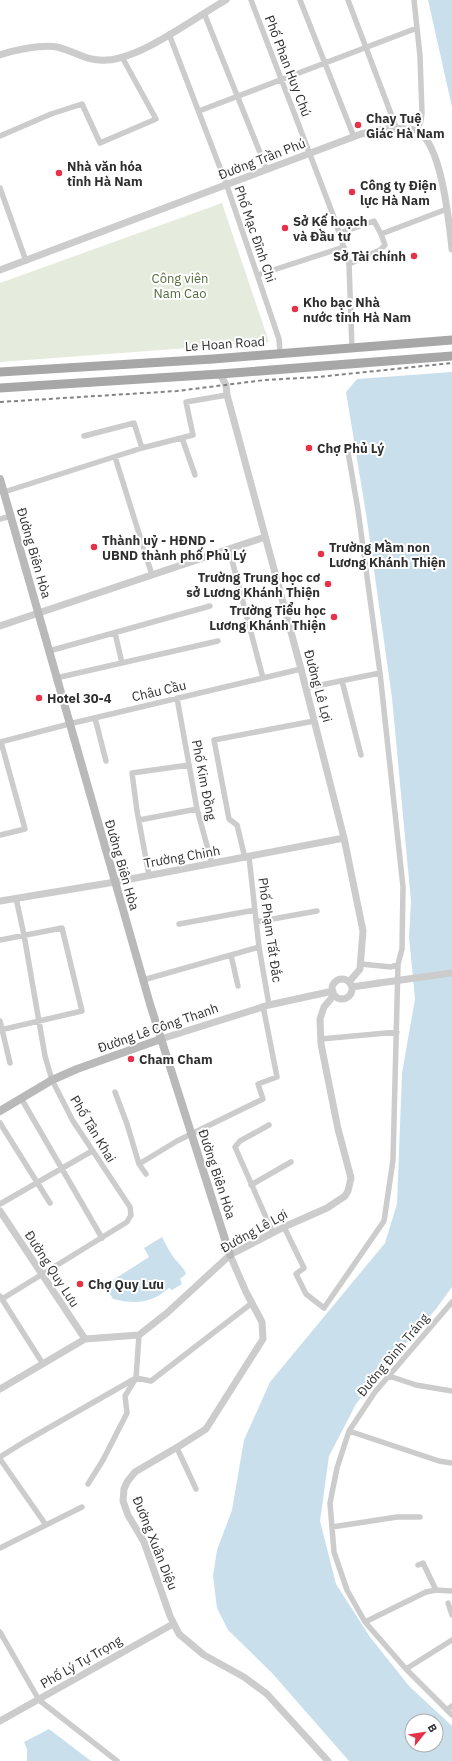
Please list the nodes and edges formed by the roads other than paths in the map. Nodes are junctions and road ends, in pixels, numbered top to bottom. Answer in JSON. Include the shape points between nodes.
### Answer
{"nodes":[{"id":1,"x":226,"y":0,"type":"edge"},
{"id":2,"x":251,"y":0,"type":"edge"},
{"id":3,"x":300,"y":0,"type":"edge"},
{"id":4,"x":348,"y":0,"type":"edge"},
{"id":5,"x":414,"y":0,"type":"edge"},
{"id":6,"x":204,"y":13,"type":"junction"},
{"id":7,"x":417,"y":28,"type":"junction"},
{"id":8,"x":169,"y":34,"type":"junction"},
{"id":9,"x":366,"y":48,"type":"junction"},
{"id":10,"x":0,"y":55,"type":"edge"},
{"id":11,"x":122,"y":57,"type":"junction"},
{"id":12,"x":325,"y":63,"type":"junction"},
{"id":13,"x":282,"y":79,"type":"junction"},
{"id":14,"x":238,"y":97,"type":"junction"},
{"id":15,"x":199,"y":112,"type":"junction"},
{"id":16,"x":396,"y":127,"type":"junction"},
{"id":17,"x":417,"y":130,"type":"junction"},
{"id":18,"x":0,"y":136,"type":"edge"},
{"id":19,"x":354,"y":137,"type":"junction"},
{"id":20,"x":310,"y":154,"type":"junction"},
{"id":21,"x":267,"y":170,"type":"junction"},
{"id":22,"x":227,"y":186,"type":"junction"},
{"id":23,"x":0,"y":188,"type":"edge"},
{"id":24,"x":447,"y":209,"type":"junction"},
{"id":25,"x":340,"y":233,"type":"junction"},
{"id":26,"x":381,"y":234,"type":"junction"},
{"id":27,"x":344,"y":247,"type":"junction"},
{"id":28,"x":452,"y":249,"type":"edge"},
{"id":29,"x":26,"y":261,"type":"junction"},
{"id":30,"x":349,"y":264,"type":"junction"},
{"id":31,"x":0,"y":270,"type":"edge"},
{"id":32,"x":258,"y":275,"type":"junction"},
{"id":33,"x":452,"y":340,"type":"edge"},
{"id":34,"x":352,"y":348,"type":"junction"},
{"id":35,"x":280,"y":353,"type":"junction"},
{"id":36,"x":452,"y":356,"type":"edge"},
{"id":37,"x":218,"y":358,"type":"junction"},
{"id":38,"x":0,"y":372,"type":"edge"},
{"id":39,"x":220,"y":374,"type":"junction"},
{"id":40,"x":0,"y":388,"type":"edge"},
{"id":41,"x":228,"y":395,"type":"junction"},
{"id":42,"x":84,"y":436,"type":"dead end"},
{"id":43,"x":182,"y":438,"type":"junction"},
{"id":44,"x":142,"y":448,"type":"junction"},
{"id":45,"x":348,"y":452,"type":"dead end"},
{"id":46,"x":115,"y":457,"type":"junction"},
{"id":47,"x":195,"y":475,"type":"dead end"},
{"id":48,"x":0,"y":479,"type":"edge"},
{"id":49,"x":4,"y":492,"type":"junction"},
{"id":50,"x":10,"y":516,"type":"junction"},
{"id":51,"x":0,"y":519,"type":"edge"},
{"id":52,"x":265,"y":537,"type":"junction"},
{"id":53,"x":229,"y":549,"type":"junction"},
{"id":54,"x":152,"y":575,"type":"junction"},
{"id":55,"x":210,"y":606,"type":"dead end"},
{"id":56,"x":38,"y":614,"type":"junction"},
{"id":57,"x":0,"y":626,"type":"edge"},
{"id":58,"x":115,"y":633,"type":"junction"},
{"id":59,"x":218,"y":641,"type":"dead end"},
{"id":60,"x":49,"y":651,"type":"junction"},
{"id":61,"x":122,"y":663,"type":"junction"},
{"id":62,"x":301,"y":669,"type":"junction"},
{"id":63,"x":380,"y":673,"type":"junction"},
{"id":64,"x":56,"y":678,"type":"junction"},
{"id":65,"x":262,"y":678,"type":"junction"},
{"id":66,"x":342,"y":681,"type":"junction"},
{"id":67,"x":306,"y":688,"type":"junction"},
{"id":68,"x":177,"y":698,"type":"junction"},
{"id":69,"x":95,"y":718,"type":"junction"},
{"id":70,"x":314,"y":721,"type":"junction"},
{"id":71,"x":69,"y":724,"type":"junction"},
{"id":72,"x":1,"y":742,"type":"edge"},
{"id":73,"x":361,"y":755,"type":"dead end"},
{"id":74,"x":106,"y":761,"type":"dead end"},
{"id":75,"x":189,"y":766,"type":"junction"},
{"id":76,"x":197,"y":809,"type":"junction"},
{"id":77,"x":139,"y":820,"type":"junction"},
{"id":78,"x":0,"y":835,"type":"edge"},
{"id":79,"x":344,"y":838,"type":"junction"},
{"id":80,"x":247,"y":858,"type":"junction"},
{"id":81,"x":212,"y":864,"type":"junction"},
{"id":82,"x":149,"y":875,"type":"junction"},
{"id":83,"x":115,"y":882,"type":"junction"},
{"id":84,"x":16,"y":898,"type":"junction"},
{"id":85,"x":0,"y":901,"type":"edge"},
{"id":86,"x":255,"y":910,"type":"junction"},
{"id":87,"x":317,"y":911,"type":"dead end"},
{"id":88,"x":256,"y":922,"type":"junction"},
{"id":89,"x":179,"y":924,"type":"dead end"},
{"id":90,"x":24,"y":935,"type":"junction"},
{"id":91,"x":0,"y":940,"type":"edge"},
{"id":92,"x":259,"y":947,"type":"junction"},
{"id":93,"x":231,"y":955,"type":"junction"},
{"id":94,"x":361,"y":964,"type":"junction"},
{"id":95,"x":398,"y":964,"type":"junction"},
{"id":96,"x":452,"y":973,"type":"edge"},
{"id":97,"x":143,"y":980,"type":"junction"},
{"id":98,"x":351,"y":984,"type":"junction"},
{"id":99,"x":238,"y":986,"type":"dead end"},
{"id":100,"x":333,"y":993,"type":"junction"},
{"id":101,"x":266,"y":1005,"type":"junction"},
{"id":102,"x":38,"y":1020,"type":"junction"},
{"id":103,"x":0,"y":1021,"type":"edge"},
{"id":104,"x":1,"y":1029,"type":"edge"},
{"id":105,"x":397,"y":1032,"type":"junction"},
{"id":106,"x":321,"y":1038,"type":"junction"},
{"id":107,"x":161,"y":1039,"type":"junction"},
{"id":108,"x":10,"y":1063,"type":"dead end"},
{"id":109,"x":52,"y":1080,"type":"junction"},
{"id":110,"x":115,"y":1092,"type":"dead end"},
{"id":111,"x":21,"y":1098,"type":"junction"},
{"id":112,"x":0,"y":1111,"type":"edge"},
{"id":113,"x":0,"y":1123,"type":"edge"},
{"id":114,"x":270,"y":1125,"type":"dead end"},
{"id":115,"x":192,"y":1135,"type":"junction"},
{"id":116,"x":92,"y":1151,"type":"junction"},
{"id":117,"x":291,"y":1162,"type":"dead end"},
{"id":118,"x":139,"y":1164,"type":"junction"},
{"id":119,"x":62,"y":1169,"type":"junction"},
{"id":120,"x":146,"y":1174,"type":"dead end"},
{"id":121,"x":37,"y":1183,"type":"junction"},
{"id":122,"x":251,"y":1185,"type":"junction"},
{"id":123,"x":50,"y":1203,"type":"dead end"},
{"id":124,"x":0,"y":1204,"type":"edge"},
{"id":125,"x":0,"y":1211,"type":"edge"},
{"id":126,"x":284,"y":1227,"type":"junction"},
{"id":127,"x":273,"y":1233,"type":"junction"},
{"id":128,"x":102,"y":1238,"type":"junction"},
{"id":129,"x":230,"y":1255,"type":"junction"},
{"id":130,"x":42,"y":1276,"type":"junction"},
{"id":131,"x":1,"y":1298,"type":"edge"},
{"id":132,"x":452,"y":1302,"type":"edge"},
{"id":133,"x":252,"y":1303,"type":"junction"},
{"id":134,"x":139,"y":1335,"type":"junction"},
{"id":135,"x":85,"y":1339,"type":"junction"},
{"id":136,"x":43,"y":1364,"type":"junction"},
{"id":137,"x":389,"y":1376,"type":"junction"},
{"id":138,"x":136,"y":1378,"type":"junction"},
{"id":139,"x":1,"y":1387,"type":"edge"},
{"id":140,"x":452,"y":1391,"type":"edge"},
{"id":141,"x":349,"y":1431,"type":"junction"},
{"id":142,"x":177,"y":1448,"type":"junction"},
{"id":143,"x":0,"y":1458,"type":"edge"},
{"id":144,"x":452,"y":1463,"type":"edge"},
{"id":145,"x":88,"y":1484,"type":"dead end"},
{"id":146,"x":196,"y":1489,"type":"dead end"},
{"id":147,"x":82,"y":1507,"type":"dead end"},
{"id":148,"x":420,"y":1517,"type":"dead end"},
{"id":149,"x":46,"y":1525,"type":"junction"},
{"id":150,"x":332,"y":1527,"type":"junction"},
{"id":151,"x":0,"y":1548,"type":"edge"},
{"id":152,"x":418,"y":1565,"type":"dead end"},
{"id":153,"x":436,"y":1590,"type":"junction"},
{"id":154,"x":452,"y":1591,"type":"edge"},
{"id":155,"x":448,"y":1603,"type":"dead end"},
{"id":156,"x":452,"y":1616,"type":"edge"},
{"id":157,"x":365,"y":1622,"type":"junction"},
{"id":158,"x":173,"y":1624,"type":"junction"},
{"id":159,"x":0,"y":1632,"type":"edge"},
{"id":160,"x":452,"y":1640,"type":"edge"},
{"id":161,"x":406,"y":1669,"type":"junction"},
{"id":162,"x":39,"y":1700,"type":"junction"},
{"id":163,"x":452,"y":1706,"type":"edge"},
{"id":164,"x":447,"y":1710,"type":"junction"},
{"id":165,"x":452,"y":1715,"type":"edge"},
{"id":166,"x":0,"y":1721,"type":"edge"},
{"id":167,"x":117,"y":1761,"type":"edge"},
{"id":168,"x":328,"y":1761,"type":"edge"}],
"edges":[{"from":1,"to":6,"type":"street"},
{"from":2,"to":13,"type":"street","name":"Phố Phan Huy Chú"},
{"from":3,"to":12,"type":"street"},
{"from":4,"to":9,"type":"street"},
{"from":5,"to":7,"type":"street"},
{"from":6,"to":8,"type":"street"},
{"from":6,"to":14,"type":"street"},
{"from":7,"to":9,"type":"street"},
{"from":7,"to":17,"type":"street","via":[[422,114]]},
{"from":8,"to":11,"type":"street","via":[[141,51]]},
{"from":8,"to":15,"type":"street","name":"Phố Mạc Đĩnh Chi"},
{"from":9,"to":12,"type":"street"},
{"from":9,"to":16,"type":"street"},
{"from":10,"to":11,"type":"street","via":[[22,49],[56,47],[84,58],[105,60]]},
{"from":11,"to":18,"type":"street","via":[[156,120],[100,143],[82,104]]},
{"from":12,"to":13,"type":"street"},
{"from":12,"to":19,"type":"street"},
{"from":13,"to":14,"type":"street"},
{"from":13,"to":20,"type":"street","name":"Phố Phan Huy Chú"},
{"from":14,"to":15,"type":"street"},
{"from":14,"to":21,"type":"street"},
{"from":15,"to":22,"type":"street","name":"Phố Mạc Đĩnh Chi"},
{"from":16,"to":17,"type":"street","name":"Đường Trần Phú"},
{"from":16,"to":19,"type":"street","name":"Đường Trần Phú"},
{"from":17,"to":24,"type":"street","via":[[425,137],[432,150]]},
{"from":19,"to":20,"type":"street","name":"Đường Trần Phú"},
{"from":20,"to":21,"type":"street","name":"Đường Trần Phú"},
{"from":20,"to":25,"type":"street","name":"Phố Phan Huy Chú"},
{"from":21,"to":22,"type":"street","name":"Đường Trần Phú"},
{"from":22,"to":29,"type":"street","name":"Đường Trần Phú"},
{"from":22,"to":32,"type":"street","name":"Phố Mạc Đĩnh Chi"},
{"from":23,"to":29,"type":"street"},
{"from":24,"to":26,"type":"street"},
{"from":24,"to":28,"type":"street"},
{"from":25,"to":26,"type":"street","via":[[374,221]]},
{"from":25,"to":27,"type":"street","name":"Phố Phan Huy Chú"},
{"from":26,"to":30,"type":"street","via":[[385,245],[382,249]]},
{"from":27,"to":30,"type":"street","name":"Phố Phan Huy Chú"},
{"from":27,"to":32,"type":"street"},
{"from":29,"to":31,"type":"street","name":"Đường Trần Phú"},
{"from":30,"to":34,"type":"street","name":"Phố Phan Huy Chú"},
{"from":32,"to":35,"type":"street","name":"Phố Mạc Đĩnh Chi","via":[[279,339]]},
{"from":33,"to":34,"type":"main road","name":"Le Hoan Road"},
{"from":34,"to":35,"type":"main road","name":"Le Hoan Road"},
{"from":35,"to":37,"type":"main road","name":"Le Hoan Road"},
{"from":36,"to":39,"type":"main road"},
{"from":37,"to":38,"type":"main road","name":"Le Hoan Road"},
{"from":37,"to":39,"type":"main road"},
{"from":39,"to":40,"type":"main road"},
{"from":39,"to":41,"type":"street","name":"Đường Lê Lợi"},
{"from":41,"to":43,"type":"street","via":[[186,402],[193,435]]},
{"from":41,"to":52,"type":"street","name":"Đường Lê Lợi"},
{"from":42,"to":44,"type":"street","via":[[134,423]]},
{"from":43,"to":44,"type":"street"},
{"from":43,"to":47,"type":"street"},
{"from":44,"to":46,"type":"street"},
{"from":45,"to":63,"type":"street"},
{"from":46,"to":49,"type":"street"},
{"from":46,"to":54,"type":"street"},
{"from":48,"to":49,"type":"main road","name":"Đường Biên Hòa"},
{"from":49,"to":50,"type":"main road","name":"Đường Biên Hòa"},
{"from":50,"to":51,"type":"street"},
{"from":50,"to":56,"type":"main road","name":"Đường Biên Hòa"},
{"from":52,"to":53,"type":"street"},
{"from":52,"to":62,"type":"street","name":"Đường Lê Lợi"},
{"from":53,"to":54,"type":"street"},
{"from":53,"to":65,"type":"street"},
{"from":54,"to":56,"type":"street"},
{"from":55,"to":58,"type":"street"},
{"from":56,"to":57,"type":"street"},
{"from":56,"to":60,"type":"main road","name":"Đường Biên Hòa"},
{"from":58,"to":60,"type":"street"},
{"from":58,"to":61,"type":"street"},
{"from":59,"to":61,"type":"street"},
{"from":60,"to":64,"type":"main road","name":"Đường Biên Hòa"},
{"from":61,"to":64,"type":"street"},
{"from":62,"to":65,"type":"street","name":"Châu Cầu"},
{"from":62,"to":67,"type":"street","name":"Đường Lê Lợi"},
{"from":63,"to":66,"type":"street"},
{"from":63,"to":95,"type":"street","via":[[403,887],[402,949]]},
{"from":64,"to":71,"type":"main road","name":"Đường Biên Hòa"},
{"from":65,"to":68,"type":"street","name":"Châu Cầu"},
{"from":66,"to":67,"type":"street"},
{"from":66,"to":73,"type":"street"},
{"from":67,"to":70,"type":"street","name":"Đường Lê Lợi"},
{"from":68,"to":69,"type":"street","name":"Châu Cầu"},
{"from":68,"to":75,"type":"street","name":"Phố Kim Đồng"},
{"from":69,"to":71,"type":"street","name":"Châu Cầu"},
{"from":69,"to":74,"type":"street"},
{"from":70,"to":79,"type":"street","name":"Đường Lê Lợi"},
{"from":70,"to":80,"type":"street","name":"Phố Phạm Tất Đắc","via":[[214,740],[229,819],[236,825]]},
{"from":71,"to":72,"type":"street","name":"Châu Cầu"},
{"from":71,"to":83,"type":"main road","name":"Đường Biên Hòa"},
{"from":72,"to":78,"type":"street","via":[[25,829]]},
{"from":75,"to":76,"type":"street","name":"Phố Kim Đồng"},
{"from":75,"to":77,"type":"street","via":[[132,773]]},
{"from":76,"to":77,"type":"street"},
{"from":76,"to":81,"type":"street","name":"Phố Kim Đồng"},
{"from":77,"to":82,"type":"street"},
{"from":79,"to":80,"type":"street","name":"Trường Chinh"},
{"from":79,"to":94,"type":"street","name":"Đường Lê Lợi","via":[[363,931]]},
{"from":80,"to":81,"type":"street","name":"Trường Chinh"},
{"from":80,"to":86,"type":"street","name":"Phố Phạm Tất Đắc"},
{"from":81,"to":82,"type":"street","name":"Trường Chinh"},
{"from":82,"to":83,"type":"street","name":"Trường Chinh"},
{"from":83,"to":84,"type":"street","name":"Trường Chinh"},
{"from":83,"to":97,"type":"main road","name":"Đường Biên Hòa"},
{"from":84,"to":85,"type":"street","name":"Trường Chinh"},
{"from":84,"to":90,"type":"street","name":"Phố Tân Khai"},
{"from":86,"to":88,"type":"street","name":"Phố Phạm Tất Đắc"},
{"from":86,"to":89,"type":"street"},
{"from":87,"to":88,"type":"street"},
{"from":88,"to":92,"type":"street","name":"Phố Phạm Tất Đắc"},
{"from":90,"to":91,"type":"street"},
{"from":90,"to":102,"type":"street","name":"Phố Tân Khai"},
{"from":90,"to":102,"type":"street","via":[[62,928],[82,1011]]},
{"from":92,"to":93,"type":"street"},
{"from":92,"to":101,"type":"street","name":"Phố Phạm Tất Đắc"},
{"from":93,"to":97,"type":"street"},
{"from":93,"to":99,"type":"street"},
{"from":94,"to":95,"type":"street","via":[[391,967]]},
{"from":94,"to":98,"type":"street","name":"Đường Lê Lợi"},
{"from":95,"to":105,"type":"street"},
{"from":96,"to":98,"type":"street","bridge":true,"via":[[379,983]]},
{"from":97,"to":107,"type":"main road","name":"Đường Biên Hòa"},
{"from":98,"to":100,"type":"street","via":[[344,979],[337,980],[333,985]]},
{"from":98,"to":100,"type":"street","via":[[351,994],[346,998],[340,999]]},
{"from":100,"to":101,"type":"street","name":"Đường Lê Công Thanh"},
{"from":100,"to":106,"type":"street","name":"Đường Lê Lợi","via":[[320,1020]]},
{"from":101,"to":107,"type":"street","name":"Đường Lê Công Thanh"},
{"from":101,"to":115,"type":"street","name":"Phố Phạm Tất Đắc","via":[[277,1077],[258,1084],[263,1099]]},
{"from":102,"to":104,"type":"street"},
{"from":102,"to":109,"type":"street","name":"Phố Tân Khai"},
{"from":103,"to":104,"type":"street"},
{"from":104,"to":108,"type":"street"},
{"from":105,"to":106,"type":"street"},
{"from":105,"to":126,"type":"street","via":[[393,1160],[384,1221],[324,1308],[306,1294],[296,1274],[304,1268]]},
{"from":106,"to":126,"type":"street","name":"Đường Lê Lợi","via":[[338,1129],[351,1178],[350,1186],[345,1196],[337,1202]]},
{"from":107,"to":109,"type":"main road","name":"Đường Lê Công Thanh"},
{"from":107,"to":115,"type":"main road","name":"Đường Biên Hòa"},
{"from":109,"to":111,"type":"main road","name":"Đường Lê Công Thanh"},
{"from":109,"to":116,"type":"street","name":"Phố Tân Khai"},
{"from":110,"to":118,"type":"street"},
{"from":111,"to":112,"type":"main road","name":"Đường Lê Công Thanh"},
{"from":111,"to":119,"type":"street"},
{"from":113,"to":121,"type":"street"},
{"from":114,"to":122,"type":"street","via":[[234,1147]]},
{"from":115,"to":118,"type":"street"},
{"from":115,"to":129,"type":"main road","name":"Đường Biên Hòa"},
{"from":116,"to":119,"type":"street"},
{"from":116,"to":128,"type":"street","name":"Phố Tân Khai","via":[[130,1207],[131,1215],[126,1222]]},
{"from":117,"to":122,"type":"street"},
{"from":118,"to":120,"type":"street"},
{"from":119,"to":121,"type":"street"},
{"from":119,"to":128,"type":"street"},
{"from":121,"to":123,"type":"street"},
{"from":121,"to":124,"type":"street"},
{"from":122,"to":127,"type":"street"},
{"from":125,"to":130,"type":"street","name":"Đường Quy Lưu"},
{"from":126,"to":127,"type":"street","name":"Đường Lê Lợi"},
{"from":127,"to":129,"type":"street","name":"Đường Lê Lợi"},
{"from":128,"to":130,"type":"street","name":"Phố Tân Khai"},
{"from":129,"to":133,"type":"street","name":"Đường Xuân Diệu"},
{"from":129,"to":134,"type":"street","name":"Đường Lê Lợi"},
{"from":130,"to":131,"type":"street","name":"Phố Tân Khai"},
{"from":130,"to":135,"type":"street","name":"Đường Quy Lưu"},
{"from":131,"to":136,"type":"street"},
{"from":132,"to":137,"type":"street","name":"Đường Đinh Tráng"},
{"from":133,"to":138,"type":"street","via":[[152,1381]]},
{"from":133,"to":142,"type":"street","name":"Đường Xuân Diệu","via":[[262,1322],[263,1339],[206,1429]]},
{"from":134,"to":135,"type":"street"},
{"from":134,"to":138,"type":"street"},
{"from":135,"to":136,"type":"street"},
{"from":136,"to":139,"type":"street"},
{"from":137,"to":140,"type":"street","via":[[416,1385]]},
{"from":137,"to":141,"type":"street","name":"Đường Đinh Tráng"},
{"from":138,"to":143,"type":"street"},
{"from":138,"to":145,"type":"street","via":[[125,1396],[127,1413],[104,1460]]},
{"from":141,"to":144,"type":"street"},
{"from":141,"to":150,"type":"street","name":"Đường Đinh Tráng","via":[[336,1468],[330,1503]]},
{"from":142,"to":146,"type":"street"},
{"from":142,"to":158,"type":"street","name":"Đường Xuân Diệu","via":[[135,1472],[127,1482],[123,1495],[124,1506],[144,1542]]},
{"from":143,"to":149,"type":"street"},
{"from":147,"to":149,"type":"street"},
{"from":148,"to":150,"type":"street","via":[[397,1517]]},
{"from":149,"to":151,"type":"street"},
{"from":150,"to":157,"type":"street","name":"Đường Đinh Tráng","via":[[334,1552],[347,1590]]},
{"from":152,"to":153,"type":"street","via":[[423,1563]]},
{"from":153,"to":154,"type":"street"},
{"from":153,"to":157,"type":"street","via":[[426,1592]]},
{"from":155,"to":156,"type":"street"},
{"from":157,"to":161,"type":"street","name":"Đường Đinh Tráng"},
{"from":158,"to":162,"type":"street","name":"Phố Lý Tự Trọng"},
{"from":158,"to":168,"type":"street","name":"Đường Xuân Diệu","via":[[178,1634],[204,1655],[244,1677],[267,1694]]},
{"from":159,"to":162,"type":"street"},
{"from":160,"to":161,"type":"street"},
{"from":161,"to":164,"type":"street","name":"Đường Đinh Tráng"},
{"from":162,"to":166,"type":"street","name":"Phố Lý Tự Trọng"},
{"from":162,"to":167,"type":"street"},
{"from":163,"to":164,"type":"street"},
{"from":164,"to":165,"type":"street","name":"Đường Đinh Tráng"}]}
